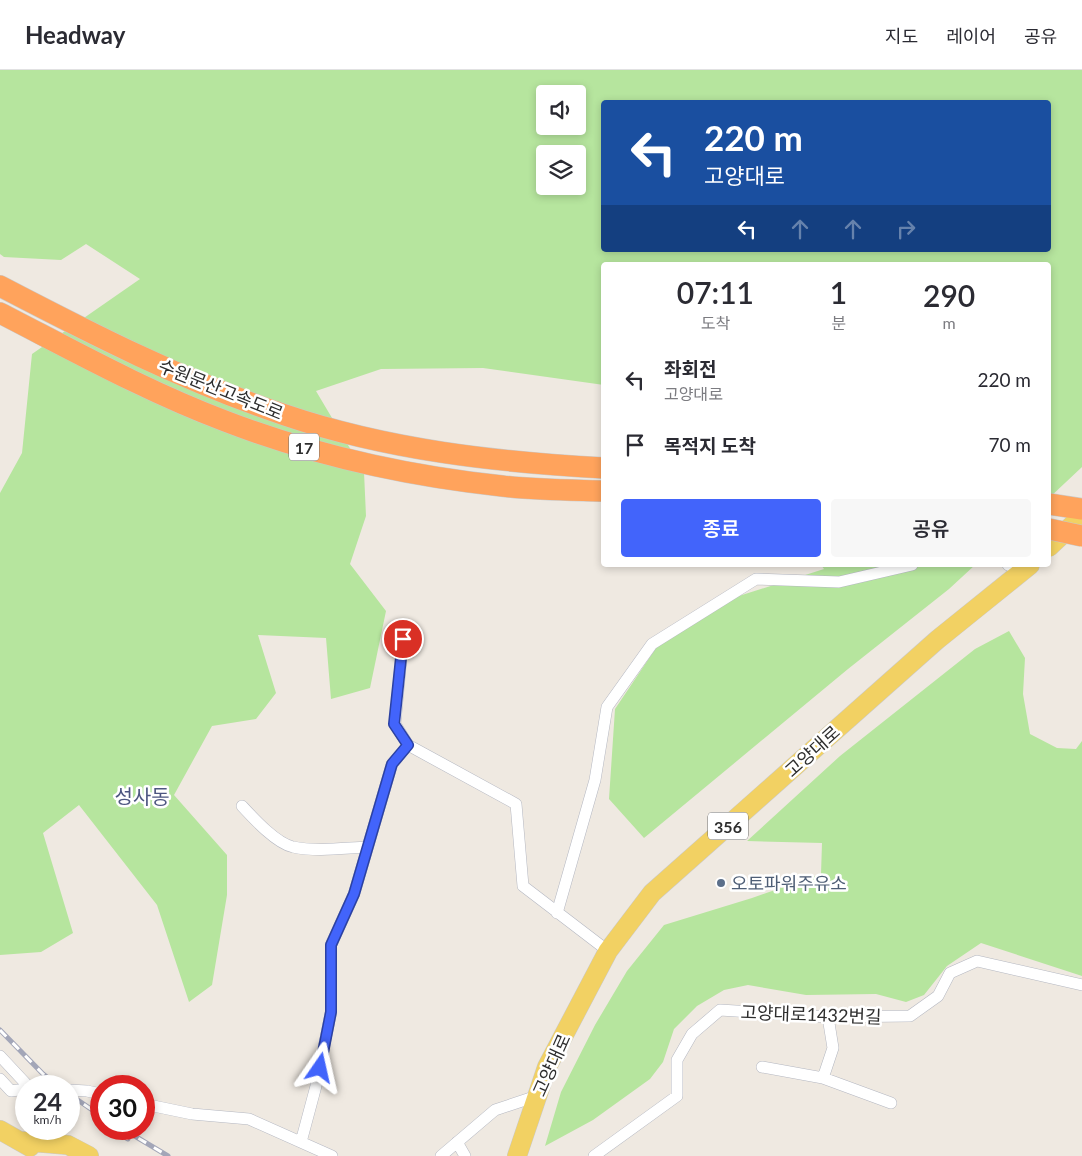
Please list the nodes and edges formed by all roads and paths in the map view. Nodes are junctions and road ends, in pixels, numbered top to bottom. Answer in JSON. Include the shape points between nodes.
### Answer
{"nodes":[{"id":1,"x":0,"y":286,"type":"edge"},
{"id":2,"x":0,"y":313,"type":"edge"},
{"id":3,"x":601,"y":468,"type":"edge"},
{"id":4,"x":601,"y":491,"type":"edge"},
{"id":5,"x":1051,"y":504,"type":"edge"},
{"id":6,"x":1082,"y":510,"type":"edge"},
{"id":7,"x":1082,"y":516,"type":"edge"},
{"id":8,"x":1051,"y":529,"type":"edge"},
{"id":9,"x":1082,"y":536,"type":"edge"},
{"id":10,"x":1051,"y":545,"type":"edge"},
{"id":11,"x":903,"y":567,"type":"edge"},
{"id":12,"x":1021,"y":567,"type":"edge"},
{"id":13,"x":403,"y":639,"type":"dead end"},
{"id":14,"x":408,"y":745,"type":"junction"},
{"id":15,"x":242,"y":806,"type":"dead end"},
{"id":16,"x":367,"y":847,"type":"junction"},
{"id":17,"x":557,"y":913,"type":"junction"},
{"id":18,"x":608,"y":951,"type":"junction"},
{"id":19,"x":1082,"y":985,"type":"edge"},
{"id":20,"x":828,"y":1017,"type":"junction"},
{"id":21,"x":0,"y":1056,"type":"edge"},
{"id":22,"x":762,"y":1067,"type":"dead end"},
{"id":23,"x":16,"y":1075,"type":"edge"},
{"id":24,"x":823,"y":1078,"type":"junction"},
{"id":25,"x":0,"y":1079,"type":"edge"},
{"id":26,"x":15,"y":1090,"type":"edge"},
{"id":27,"x":537,"y":1096,"type":"junction"},
{"id":28,"x":891,"y":1103,"type":"dead end"},
{"id":29,"x":155,"y":1106,"type":"edge"},
{"id":30,"x":0,"y":1130,"type":"edge"},
{"id":31,"x":20,"y":1142,"type":"junction"},
{"id":32,"x":301,"y":1142,"type":"junction"},
{"id":33,"x":458,"y":1142,"type":"junction"},
{"id":34,"x":33,"y":1156,"type":"edge"},
{"id":35,"x":47,"y":1156,"type":"edge"},
{"id":36,"x":89,"y":1156,"type":"edge"},
{"id":37,"x":332,"y":1156,"type":"edge"},
{"id":38,"x":441,"y":1156,"type":"edge"},
{"id":39,"x":465,"y":1156,"type":"edge"},
{"id":40,"x":517,"y":1156,"type":"edge"},
{"id":41,"x":594,"y":1156,"type":"edge"}],
"edges":[{"from":1,"to":3,"type":"highway","name":"수원문산고속도로","number":"17","via":[[117,345],[212,388],[286,416],[417,449],[541,465]]},
{"from":2,"to":4,"type":"highway","name":"수원문산고속도로","number":"17","via":[[166,396],[271,438],[424,475],[503,486]]},
{"from":5,"to":6,"type":"highway"},
{"from":7,"to":10,"type":"main road"},
{"from":8,"to":9,"type":"highway","bridge":true},
{"from":11,"to":17,"type":"street","via":[[839,582],[756,580],[652,644],[607,707],[595,780]]},
{"from":12,"to":18,"type":"main road","name":"고양대로","number":"356","via":[[652,893]]},
{"from":13,"to":14,"type":"street","via":[[394,724]]},
{"from":14,"to":16,"type":"street","via":[[392,764]]},
{"from":14,"to":17,"type":"street","via":[[516,804],[523,886]]},
{"from":15,"to":16,"type":"street","via":[[264,830],[292,847]]},
{"from":16,"to":32,"type":"street","via":[[354,894],[331,945],[331,1012]]},
{"from":17,"to":18,"type":"street"},
{"from":18,"to":27,"type":"main road","name":"고양대로","number":"356","via":[[547,1067]]},
{"from":19,"to":20,"type":"street","name":"고양대로1432번길","via":[[977,961],[950,973],[938,996],[910,1016]]},
{"from":20,"to":24,"type":"street","via":[[833,1048]]},
{"from":20,"to":41,"type":"street","name":"고양대로1432번길","via":[[720,1010],[692,1034],[676,1060],[677,1096]]},
{"from":21,"to":23,"type":"street"},
{"from":22,"to":24,"type":"street"},
{"from":24,"to":28,"type":"street"},
{"from":25,"to":26,"type":"street","via":[[11,1091]]},
{"from":27,"to":33,"type":"street","via":[[495,1110]]},
{"from":27,"to":40,"type":"main road","name":"고양대로","number":"356"},
{"from":29,"to":32,"type":"street","via":[[192,1114],[249,1119]]},
{"from":30,"to":31,"type":"main road"},
{"from":31,"to":34,"type":"main road"},
{"from":31,"to":35,"type":"main road"},
{"from":31,"to":36,"type":"main road","via":[[68,1145]]},
{"from":32,"to":37,"type":"street"},
{"from":33,"to":38,"type":"street"},
{"from":33,"to":39,"type":"street"}]}
